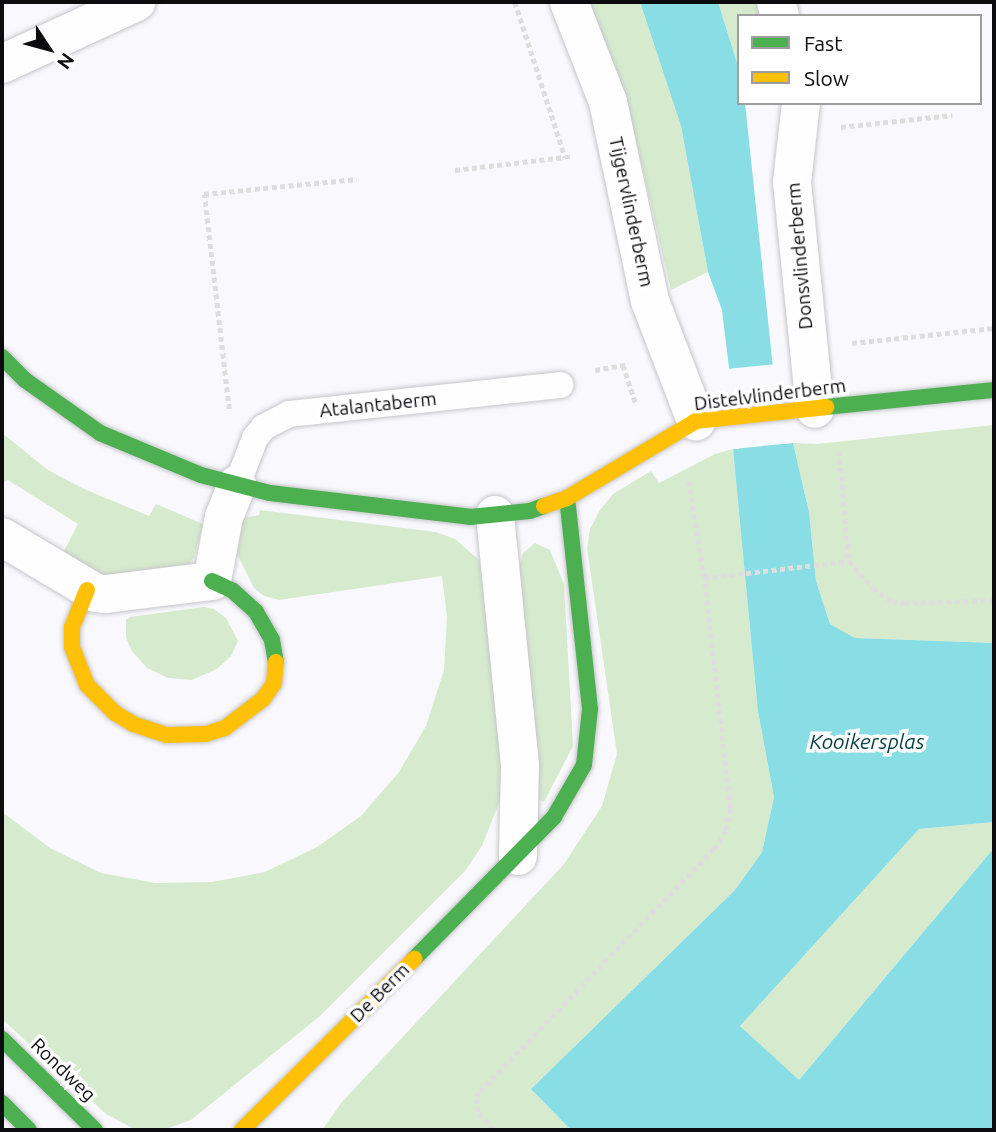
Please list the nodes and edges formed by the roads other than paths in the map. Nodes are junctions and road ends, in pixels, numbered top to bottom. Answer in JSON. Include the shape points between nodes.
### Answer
{"nodes":[{"id":1,"x":136,"y":2,"type":"edge"},
{"id":2,"x":569,"y":2,"type":"edge"},
{"id":3,"x":2,"y":64,"type":"edge"},
{"id":4,"x":800,"y":117,"type":"edge"},
{"id":5,"x":2,"y":357,"type":"edge"},
{"id":6,"x":560,"y":385,"type":"road end"},
{"id":7,"x":994,"y":390,"type":"edge"},
{"id":8,"x":813,"y":409,"type":"junction"},
{"id":9,"x":700,"y":424,"type":"junction"},
{"id":10,"x":236,"y":485,"type":"junction"},
{"id":11,"x":567,"y":498,"type":"junction"},
{"id":12,"x":513,"y":513,"type":"junction"},
{"id":13,"x":2,"y":537,"type":"edge"},
{"id":14,"x":212,"y":581,"type":"junction"},
{"id":15,"x":87,"y":590,"type":"junction"},
{"id":16,"x":518,"y":856,"type":"junction"},
{"id":17,"x":2,"y":1039,"type":"edge"},
{"id":18,"x":2,"y":1103,"type":"edge"},
{"id":19,"x":29,"y":1130,"type":"edge"},
{"id":20,"x":95,"y":1130,"type":"edge"},
{"id":21,"x":242,"y":1130,"type":"edge"}],
"edges":[{"from":1,"to":3,"type":"street"},
{"from":2,"to":9,"type":"street","name":"Tijgervlinderberm","via":[[608,102],[639,262],[669,358]]},
{"from":4,"to":8,"type":"street","name":"Donsvlinderberm","via":[[792,182]]},
{"from":5,"to":10,"type":"street","via":[[68,413],[100,432],[167,462]]},
{"from":6,"to":10,"type":"lane","name":"Atalantaberm","via":[[289,414],[264,427],[255,438]]},
{"from":7,"to":8,"type":"street","name":"Distelvlinderberm"},
{"from":8,"to":9,"type":"street","name":"Distelvlinderberm"},
{"from":9,"to":11,"type":"street","name":"Distelvlinderberm"},
{"from":10,"to":12,"type":"street","via":[[426,513]]},
{"from":10,"to":14,"type":"street","via":[[224,517]]},
{"from":11,"to":12,"type":"street","name":"Distelvlinderberm"},
{"from":11,"to":16,"type":"street","name":"De Berm","via":[[589,736],[584,765],[567,796]]},
{"from":12,"to":16,"type":"street"},
{"from":13,"to":15,"type":"street"},
{"from":14,"to":15,"type":"street","via":[[106,594]]},
{"from":14,"to":15,"type":"street","via":[[233,591],[256,612],[272,640],[277,667],[274,683],[263,699],[225,728],[206,734],[166,735],[133,724],[87,685],[72,647],[72,627]]},
{"from":16,"to":21,"type":"street","name":"De Berm"},
{"from":17,"to":20,"type":"street","name":"Rondweg"},
{"from":18,"to":19,"type":"street"}]}
